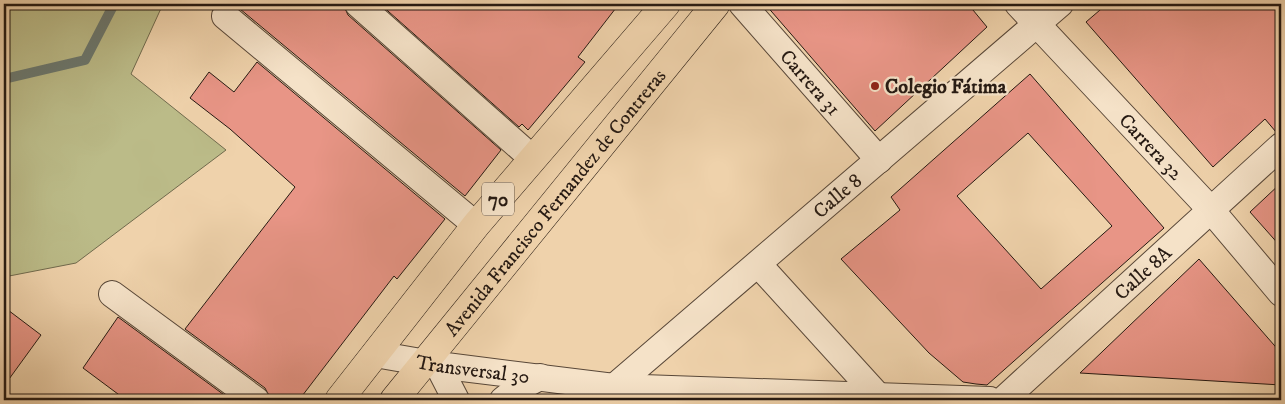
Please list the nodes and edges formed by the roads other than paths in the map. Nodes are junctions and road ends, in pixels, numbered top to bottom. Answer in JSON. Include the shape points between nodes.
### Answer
{"nodes":[{"id":1,"x":358,"y":4,"type":"edge"},
{"id":2,"x":666,"y":4,"type":"edge"},
{"id":3,"x":716,"y":4,"type":"edge"},
{"id":4,"x":742,"y":4,"type":"edge"},
{"id":5,"x":1018,"y":4,"type":"edge"},
{"id":6,"x":1060,"y":4,"type":"edge"},
{"id":7,"x":224,"y":16,"type":"dead end"},
{"id":8,"x":1036,"y":26,"type":"junction"},
{"id":9,"x":1281,"y":146,"type":"edge"},
{"id":10,"x":532,"y":158,"type":"junction"},
{"id":11,"x":879,"y":160,"type":"junction"},
{"id":12,"x":1210,"y":210,"type":"junction"},
{"id":13,"x":476,"y":225,"type":"junction"},
{"id":14,"x":758,"y":264,"type":"junction"},
{"id":15,"x":1281,"y":293,"type":"edge"},
{"id":16,"x":112,"y":294,"type":"dead end"},
{"id":17,"x":375,"y":354,"type":"junction"},
{"id":18,"x":430,"y":363,"type":"junction"},
{"id":19,"x":540,"y":378,"type":"junction"},
{"id":20,"x":614,"y":387,"type":"junction"},
{"id":21,"x":878,"y":396,"type":"junction"},
{"id":22,"x":256,"y":400,"type":"edge"},
{"id":23,"x":339,"y":400,"type":"edge"},
{"id":24,"x":394,"y":400,"type":"edge"},
{"id":25,"x":456,"y":400,"type":"edge"},
{"id":26,"x":503,"y":400,"type":"edge"},
{"id":27,"x":990,"y":400,"type":"edge"},
{"id":28,"x":1003,"y":400,"type":"edge"}],
"edges":[{"from":1,"to":10,"type":"street"},
{"from":2,"to":10,"type":"main road","name":"Avenida Francisco Fernandez de Contreras","number":"70"},
{"from":3,"to":18,"type":"main road","name":"Avenida Francisco Fernandez de Contreras","number":"70"},
{"from":4,"to":11,"type":"street","name":"Carrera 31"},
{"from":5,"to":8,"type":"street","name":"Carrera 32"},
{"from":6,"to":8,"type":"street","name":"Calle 8"},
{"from":7,"to":13,"type":"street"},
{"from":8,"to":11,"type":"street","name":"Calle 8"},
{"from":8,"to":12,"type":"street","name":"Carrera 32"},
{"from":9,"to":12,"type":"street","name":"Calle 8A"},
{"from":10,"to":13,"type":"main road","name":"Avenida Francisco Fernandez de Contreras","number":"70"},
{"from":11,"to":14,"type":"street","name":"Calle 8"},
{"from":12,"to":15,"type":"street","name":"Carrera 32"},
{"from":12,"to":28,"type":"street","name":"Calle 8A"},
{"from":13,"to":17,"type":"main road","name":"Avenida Francisco Fernandez de Contreras","number":"70"},
{"from":14,"to":20,"type":"street","name":"Calle 8"},
{"from":14,"to":21,"type":"street"},
{"from":16,"to":22,"type":"street"},
{"from":17,"to":18,"type":"street","name":"Transversal 30"},
{"from":17,"to":23,"type":"main road","name":"Avenida Francisco Fernandez de Contreras","number":"70"},
{"from":18,"to":19,"type":"street","name":"Transversal 30"},
{"from":18,"to":24,"type":"main road","name":"Avenida Francisco Fernandez de Contreras","number":"70"},
{"from":18,"to":25,"type":"street"},
{"from":19,"to":20,"type":"street","name":"Transversal 30"},
{"from":19,"to":26,"type":"street"},
{"from":20,"to":21,"type":"street","name":"Transversal 30"},
{"from":21,"to":27,"type":"street","name":"Transversal 30"}]}
